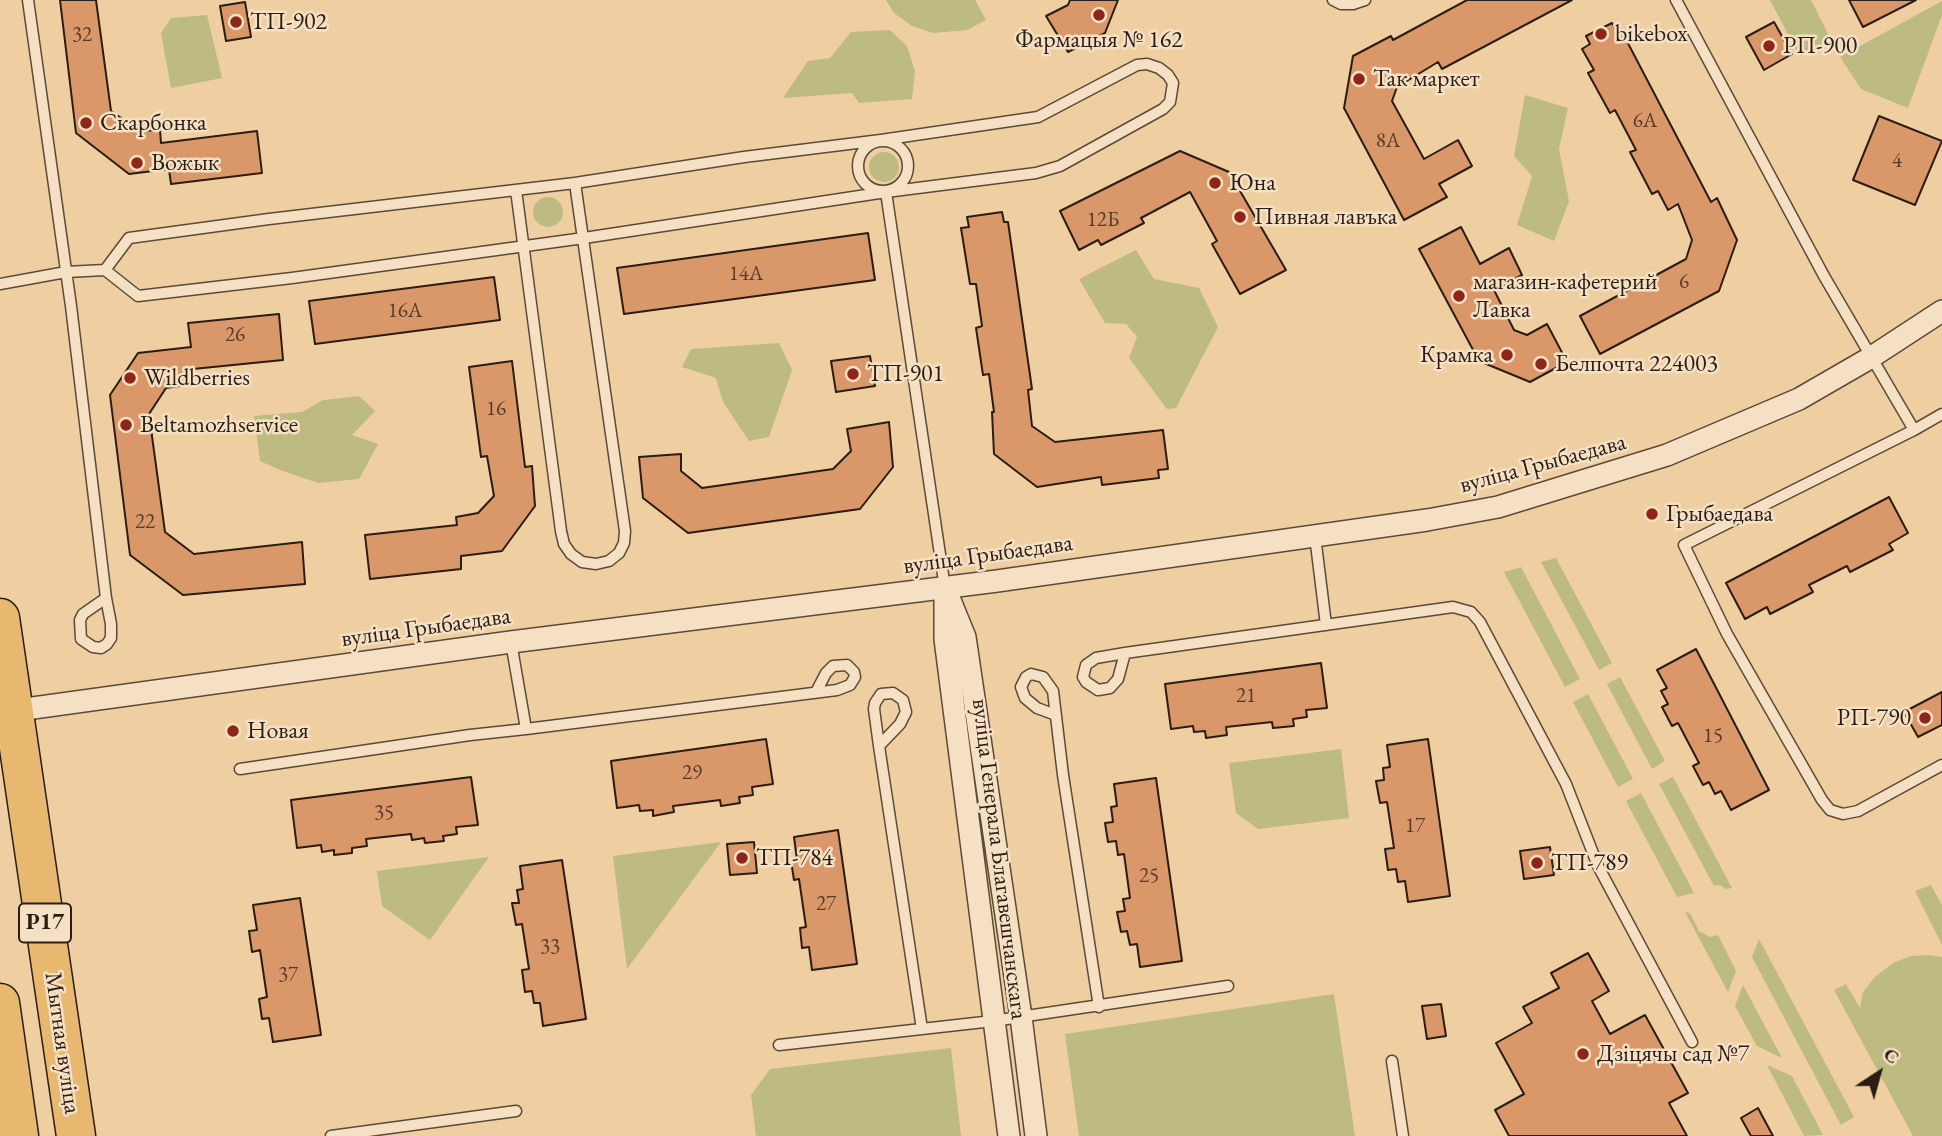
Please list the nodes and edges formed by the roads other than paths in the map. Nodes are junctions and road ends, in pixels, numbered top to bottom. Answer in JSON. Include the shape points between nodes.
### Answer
{"nodes":[{"id":1,"x":27,"y":0,"type":"edge"},
{"id":2,"x":1333,"y":0,"type":"edge"},
{"id":3,"x":1365,"y":0,"type":"edge"},
{"id":4,"x":1676,"y":0,"type":"edge"},
{"id":5,"x":881,"y":140,"type":"junction"},
{"id":6,"x":575,"y":183,"type":"junction"},
{"id":7,"x":516,"y":190,"type":"junction"},
{"id":8,"x":886,"y":192,"type":"junction"},
{"id":9,"x":584,"y":238,"type":"junction"},
{"id":10,"x":525,"y":246,"type":"junction"},
{"id":11,"x":105,"y":270,"type":"junction"},
{"id":12,"x":66,"y":272,"type":"junction"},
{"id":13,"x":0,"y":284,"type":"edge"},
{"id":14,"x":1942,"y":311,"type":"edge"},
{"id":15,"x":1870,"y":358,"type":"junction"},
{"id":16,"x":1942,"y":414,"type":"edge"},
{"id":17,"x":1913,"y":430,"type":"junction"},
{"id":18,"x":1315,"y":536,"type":"junction"},
{"id":19,"x":946,"y":588,"type":"junction"},
{"id":20,"x":106,"y":598,"type":"dead end"},
{"id":21,"x":0,"y":618,"type":"edge"},
{"id":22,"x":1326,"y":625,"type":"junction"},
{"id":23,"x":511,"y":642,"type":"junction"},
{"id":24,"x":1125,"y":653,"type":"dead end"},
{"id":25,"x":816,"y":692,"type":"dead end"},
{"id":26,"x":7,"y":711,"type":"edge"},
{"id":27,"x":1056,"y":715,"type":"dead end"},
{"id":28,"x":526,"y":729,"type":"junction"},
{"id":29,"x":879,"y":746,"type":"junction"},
{"id":30,"x":1942,"y":765,"type":"edge"},
{"id":31,"x":240,"y":769,"type":"dead end"},
{"id":32,"x":1228,"y":985,"type":"dead end"},
{"id":33,"x":0,"y":1003,"type":"edge"},
{"id":34,"x":1099,"y":1007,"type":"junction"},
{"id":35,"x":1021,"y":1017,"type":"junction"},
{"id":36,"x":993,"y":1021,"type":"junction"},
{"id":37,"x":922,"y":1029,"type":"junction"},
{"id":38,"x":1692,"y":1042,"type":"dead end"},
{"id":39,"x":779,"y":1045,"type":"dead end"},
{"id":40,"x":1392,"y":1061,"type":"dead end"},
{"id":41,"x":516,"y":1111,"type":"dead end"},
{"id":42,"x":19,"y":1136,"type":"edge"},
{"id":43,"x":76,"y":1136,"type":"edge"},
{"id":44,"x":331,"y":1136,"type":"edge"},
{"id":45,"x":1009,"y":1136,"type":"edge"},
{"id":46,"x":1036,"y":1136,"type":"edge"},
{"id":47,"x":1403,"y":1136,"type":"edge"}],
"edges":[{"from":1,"to":12,"type":"lane"},
{"from":2,"to":3,"type":"lane","via":[[1341,4]]},
{"from":4,"to":15,"type":"lane"},
{"from":5,"to":6,"type":"lane"},
{"from":5,"to":8,"type":"lane","via":[[898,145],[908,159],[902,184]]},
{"from":5,"to":8,"type":"lane","via":[[860,155],[859,173],[869,187]]},
{"from":5,"to":8,"type":"lane","via":[[1038,117],[1136,65],[1159,68],[1173,83],[1170,102],[1163,109],[1060,166]]},
{"from":6,"to":7,"type":"lane"},
{"from":6,"to":9,"type":"lane"},
{"from":7,"to":10,"type":"lane"},
{"from":7,"to":11,"type":"lane","via":[[130,238]]},
{"from":8,"to":9,"type":"lane"},
{"from":8,"to":19,"type":"lane"},
{"from":9,"to":10,"type":"lane"},
{"from":9,"to":10,"type":"lane","via":[[625,531],[619,553],[596,565],[571,554],[561,531]]},
{"from":10,"to":11,"type":"lane","via":[[138,296]]},
{"from":11,"to":12,"type":"lane"},
{"from":12,"to":13,"type":"lane"},
{"from":12,"to":20,"type":"lane"},
{"from":14,"to":15,"type":"street","name":"вуліца Грыбаедава"},
{"from":15,"to":17,"type":"lane"},
{"from":15,"to":18,"type":"street","name":"вуліца Грыбаедава","via":[[1799,398],[1635,466],[1499,508]]},
{"from":16,"to":17,"type":"lane"},
{"from":17,"to":30,"type":"lane","via":[[1684,545],[1727,634],[1830,810],[1843,814],[1858,811]]},
{"from":18,"to":19,"type":"street","name":"вуліца Грыбаедава"},
{"from":18,"to":22,"type":"lane"},
{"from":19,"to":23,"type":"street","name":"вуліца Грыбаедава"},
{"from":19,"to":35,"type":"street","via":[[965,637]]},
{"from":19,"to":36,"type":"street","name":"вуліца Генерала Благавешчанскага","via":[[945,639]]},
{"from":21,"to":26,"type":"highway","name":"Мытная вуліца","number":"Р17"},
{"from":22,"to":24,"type":"lane"},
{"from":22,"to":38,"type":"lane","via":[[1453,607],[1476,617],[1566,784],[1598,866]]},
{"from":23,"to":26,"type":"street","name":"вуліца Грыбаедава"},
{"from":23,"to":28,"type":"lane"},
{"from":25,"to":28,"type":"lane"},
{"from":26,"to":43,"type":"highway","name":"Мытная вуліца","number":"Р17"},
{"from":27,"to":34,"type":"lane"},
{"from":28,"to":31,"type":"lane"},
{"from":29,"to":29,"type":"lane","via":[[875,703],[881,694],[893,693],[903,700],[906,712]]},
{"from":29,"to":37,"type":"lane"},
{"from":32,"to":34,"type":"lane"},
{"from":33,"to":42,"type":"highway"},
{"from":34,"to":35,"type":"lane"},
{"from":35,"to":36,"type":"lane"},
{"from":35,"to":46,"type":"street"},
{"from":36,"to":37,"type":"lane"},
{"from":36,"to":45,"type":"street","name":"вуліца Генерала Благавешчанскага"},
{"from":37,"to":39,"type":"lane"},
{"from":40,"to":47,"type":"lane"},
{"from":41,"to":44,"type":"lane"}]}
